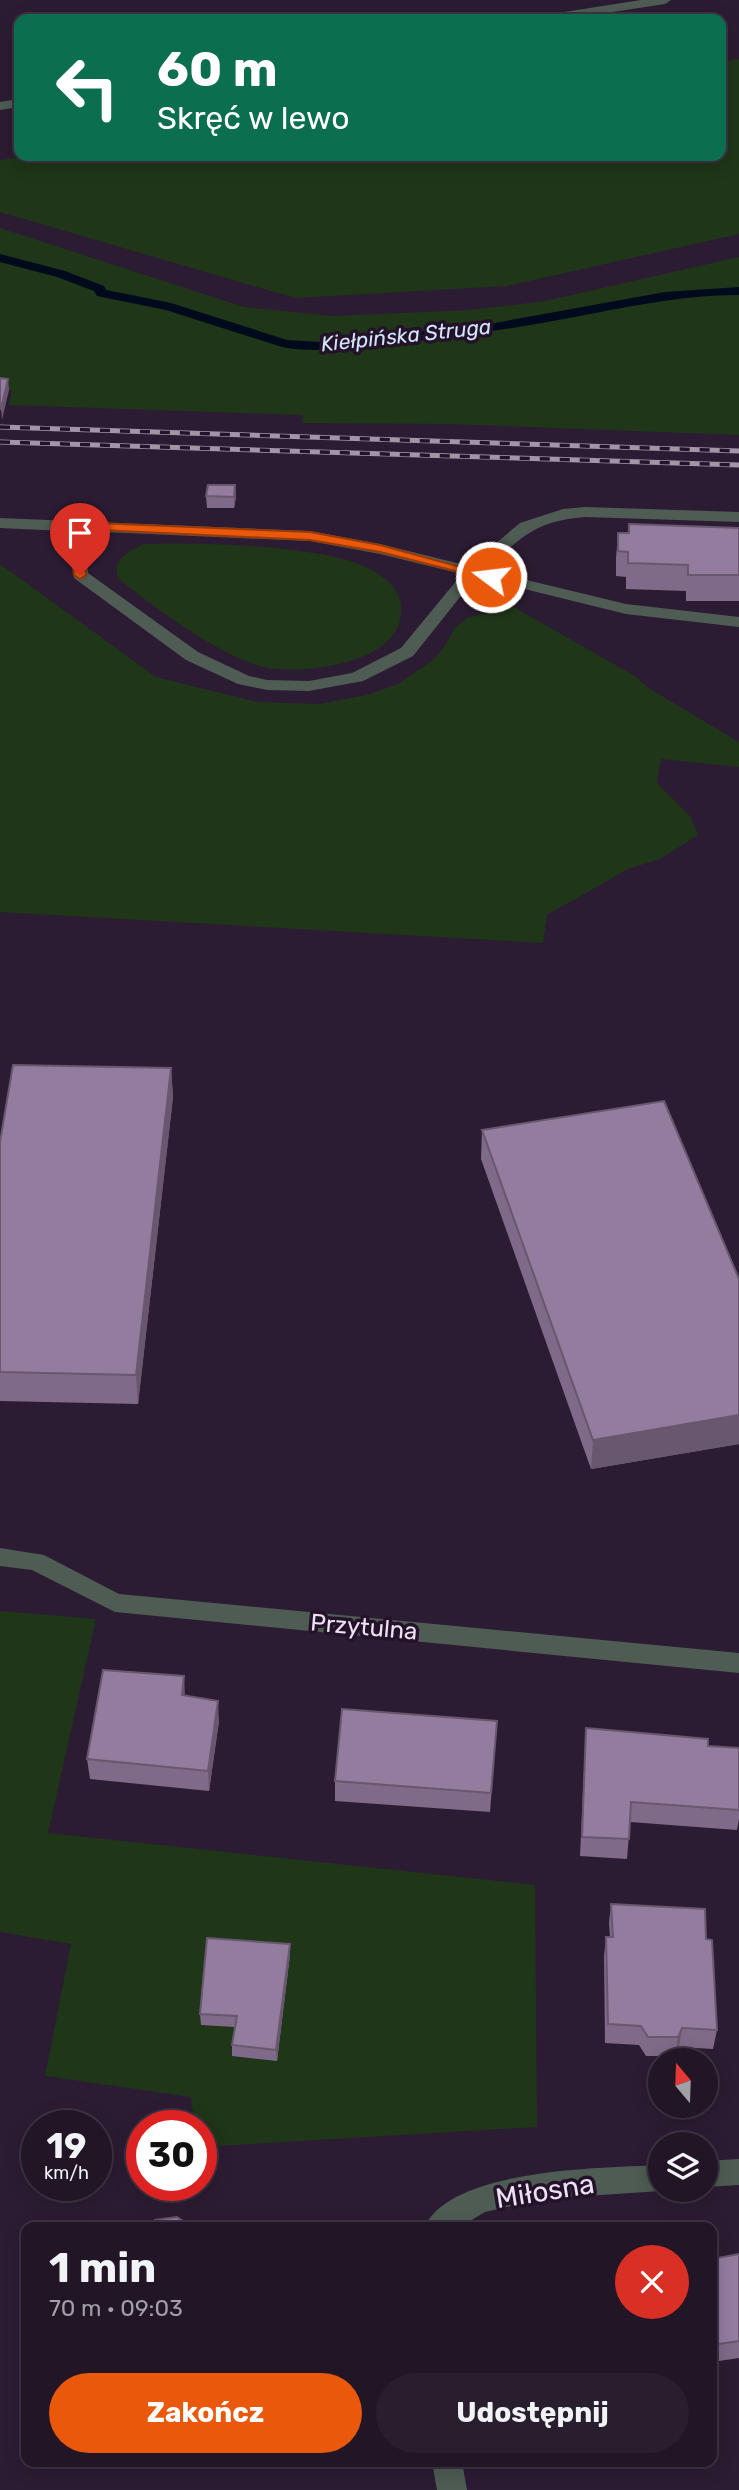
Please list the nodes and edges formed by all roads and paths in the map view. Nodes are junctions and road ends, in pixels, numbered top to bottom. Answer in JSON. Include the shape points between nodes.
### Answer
{"nodes":[{"id":1,"x":665,"y":0,"type":"edge"},
{"id":2,"x":577,"y":14,"type":"edge"},
{"id":3,"x":739,"y":517,"type":"edge"},
{"id":4,"x":0,"y":523,"type":"edge"},
{"id":5,"x":73,"y":526,"type":"junction"},
{"id":6,"x":473,"y":571,"type":"junction"},
{"id":7,"x":739,"y":622,"type":"edge"},
{"id":8,"x":0,"y":1558,"type":"edge"},
{"id":9,"x":739,"y":1663,"type":"edge"},
{"id":10,"x":739,"y":2172,"type":"edge"},
{"id":11,"x":718,"y":2174,"type":"edge"},
{"id":12,"x":648,"y":2179,"type":"edge"},
{"id":13,"x":443,"y":2222,"type":"edge"}],
"edges":[{"from":1,"to":2,"type":"street"},
{"from":3,"to":6,"type":"street","via":[[564,513],[526,526]]},
{"from":4,"to":5,"type":"street"},
{"from":5,"to":6,"type":"street","via":[[310,536]]},
{"from":5,"to":6,"type":"street","via":[[80,575],[192,656],[244,680],[267,685],[309,686],[358,677],[408,652]]},
{"from":6,"to":7,"type":"street","via":[[626,609]]},
{"from":8,"to":9,"type":"street","name":"Przytulna","via":[[36,1561],[115,1603]]},
{"from":10,"to":11,"type":"street"},
{"from":12,"to":13,"type":"street","name":"Miłosna","via":[[523,2188],[466,2208]]}]}
